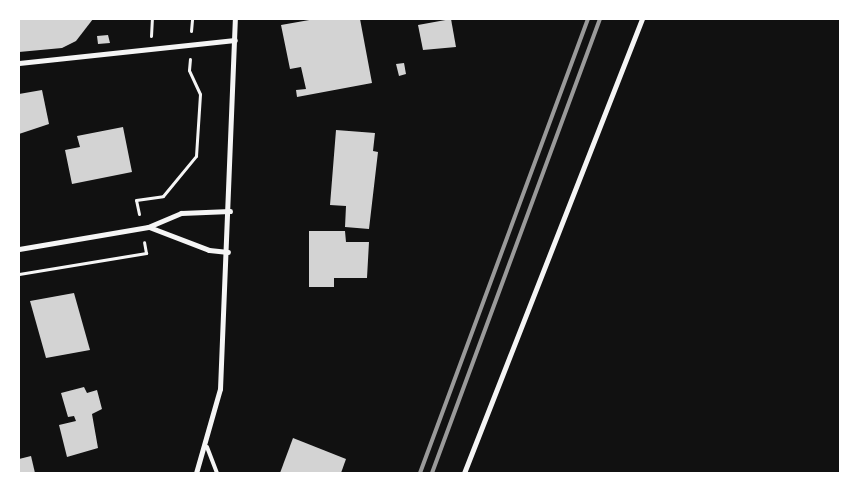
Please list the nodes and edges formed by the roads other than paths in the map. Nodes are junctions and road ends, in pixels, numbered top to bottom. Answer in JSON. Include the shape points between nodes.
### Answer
{"nodes":[{"id":1,"x":235,"y":19,"type":"edge"},
{"id":2,"x":642,"y":19,"type":"edge"},
{"id":3,"x":234,"y":40,"type":"junction"},
{"id":4,"x":19,"y":63,"type":"edge"},
{"id":5,"x":230,"y":211,"type":"junction"},
{"id":6,"x":148,"y":227,"type":"junction"},
{"id":7,"x":19,"y":250,"type":"edge"},
{"id":8,"x":228,"y":252,"type":"junction"},
{"id":9,"x":207,"y":447,"type":"junction"},
{"id":10,"x":196,"y":473,"type":"edge"},
{"id":11,"x":217,"y":473,"type":"edge"},
{"id":12,"x":464,"y":473,"type":"edge"}],
"edges":[{"from":1,"to":3,"type":"street"},
{"from":2,"to":12,"type":"street"},
{"from":3,"to":4,"type":"street"},
{"from":3,"to":5,"type":"street"},
{"from":5,"to":6,"type":"street","via":[[182,213]]},
{"from":5,"to":8,"type":"street"},
{"from":6,"to":7,"type":"street"},
{"from":6,"to":8,"type":"street","via":[[208,250]]},
{"from":8,"to":9,"type":"street","via":[[220,389]]},
{"from":9,"to":10,"type":"street"},
{"from":9,"to":11,"type":"lane"}]}
